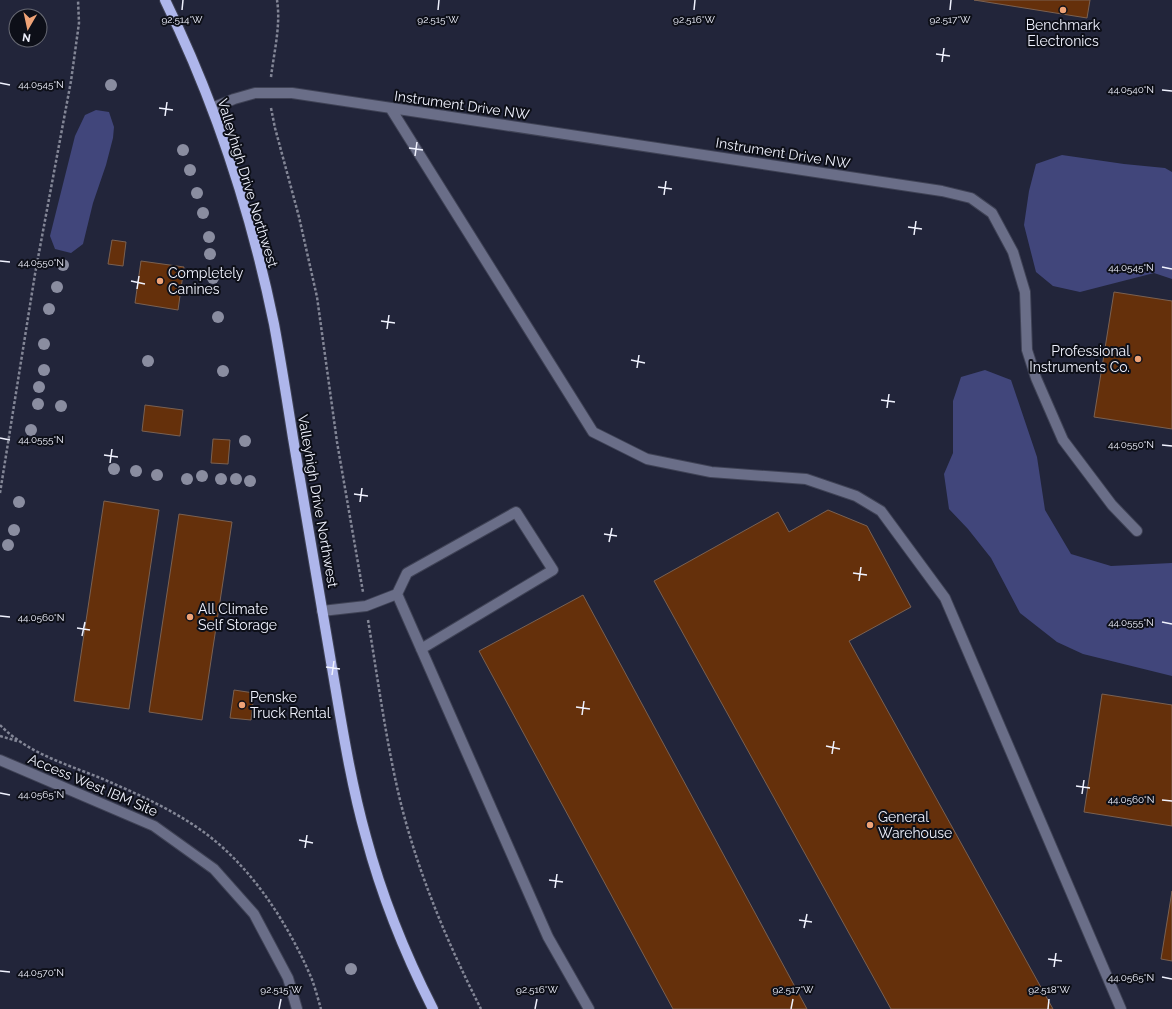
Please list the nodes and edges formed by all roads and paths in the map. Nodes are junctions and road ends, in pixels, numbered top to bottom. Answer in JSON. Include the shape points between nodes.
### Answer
{"nodes":[{"id":1,"x":78,"y":0,"type":"edge"},
{"id":2,"x":164,"y":0,"type":"edge"},
{"id":3,"x":277,"y":0,"type":"edge"},
{"id":4,"x":270,"y":93,"type":"junction"},
{"id":5,"x":212,"y":108,"type":"junction"},
{"id":6,"x":391,"y":109,"type":"junction"},
{"id":7,"x":0,"y":493,"type":"edge"},
{"id":8,"x":1137,"y":531,"type":"dead end"},
{"id":9,"x":397,"y":594,"type":"junction"},
{"id":10,"x":366,"y":606,"type":"junction"},
{"id":11,"x":322,"y":611,"type":"junction"},
{"id":12,"x":421,"y":649,"type":"junction"},
{"id":13,"x":0,"y":736,"type":"edge"},
{"id":14,"x":19,"y":742,"type":"dead end"},
{"id":15,"x":0,"y":760,"type":"edge"},
{"id":16,"x":297,"y":1009,"type":"edge"},
{"id":17,"x":433,"y":1009,"type":"edge"},
{"id":18,"x":481,"y":1009,"type":"edge"},
{"id":19,"x":589,"y":1009,"type":"edge"},
{"id":20,"x":1121,"y":1009,"type":"edge"}],
"edges":[{"from":1,"to":7,"type":"path","via":[[79,24],[73,68],[35,274]]},
{"from":2,"to":5,"type":"main road","name":"Valleyhigh Drive Northwest"},
{"from":3,"to":4,"type":"path","via":[[278,19]]},
{"from":4,"to":5,"type":"street","name":"Instrument Drive NW","via":[[234,99]]},
{"from":4,"to":6,"type":"street","name":"Instrument Drive NW","via":[[310,95]]},
{"from":4,"to":10,"type":"path","via":[[275,128],[317,297],[337,442]]},
{"from":5,"to":11,"type":"main road","name":"Valleyhigh Drive Northwest","via":[[244,205],[268,298]]},
{"from":6,"to":8,"type":"street","name":"Instrument Drive NW","via":[[942,191],[971,198],[992,213],[1013,252],[1025,292],[1026,350],[1063,440],[1112,506]]},
{"from":6,"to":20,"type":"street","via":[[593,432],[647,459],[711,472],[806,479],[856,496],[880,512],[945,598]]},
{"from":9,"to":10,"type":"street"},
{"from":9,"to":12,"type":"street"},
{"from":9,"to":12,"type":"street","via":[[407,573],[516,512],[553,570]]},
{"from":10,"to":11,"type":"street"},
{"from":10,"to":18,"type":"path","via":[[400,800],[444,932]]},
{"from":11,"to":17,"type":"main road","name":"Valleyhigh Drive Northwest","via":[[348,761],[366,838],[390,912]]},
{"from":12,"to":19,"type":"street","via":[[548,938]]},
{"from":13,"to":14,"type":"path"},
{"from":15,"to":16,"type":"street","name":"Access West IBM Site","via":[[154,826],[214,869],[254,914],[288,978]]}]}
